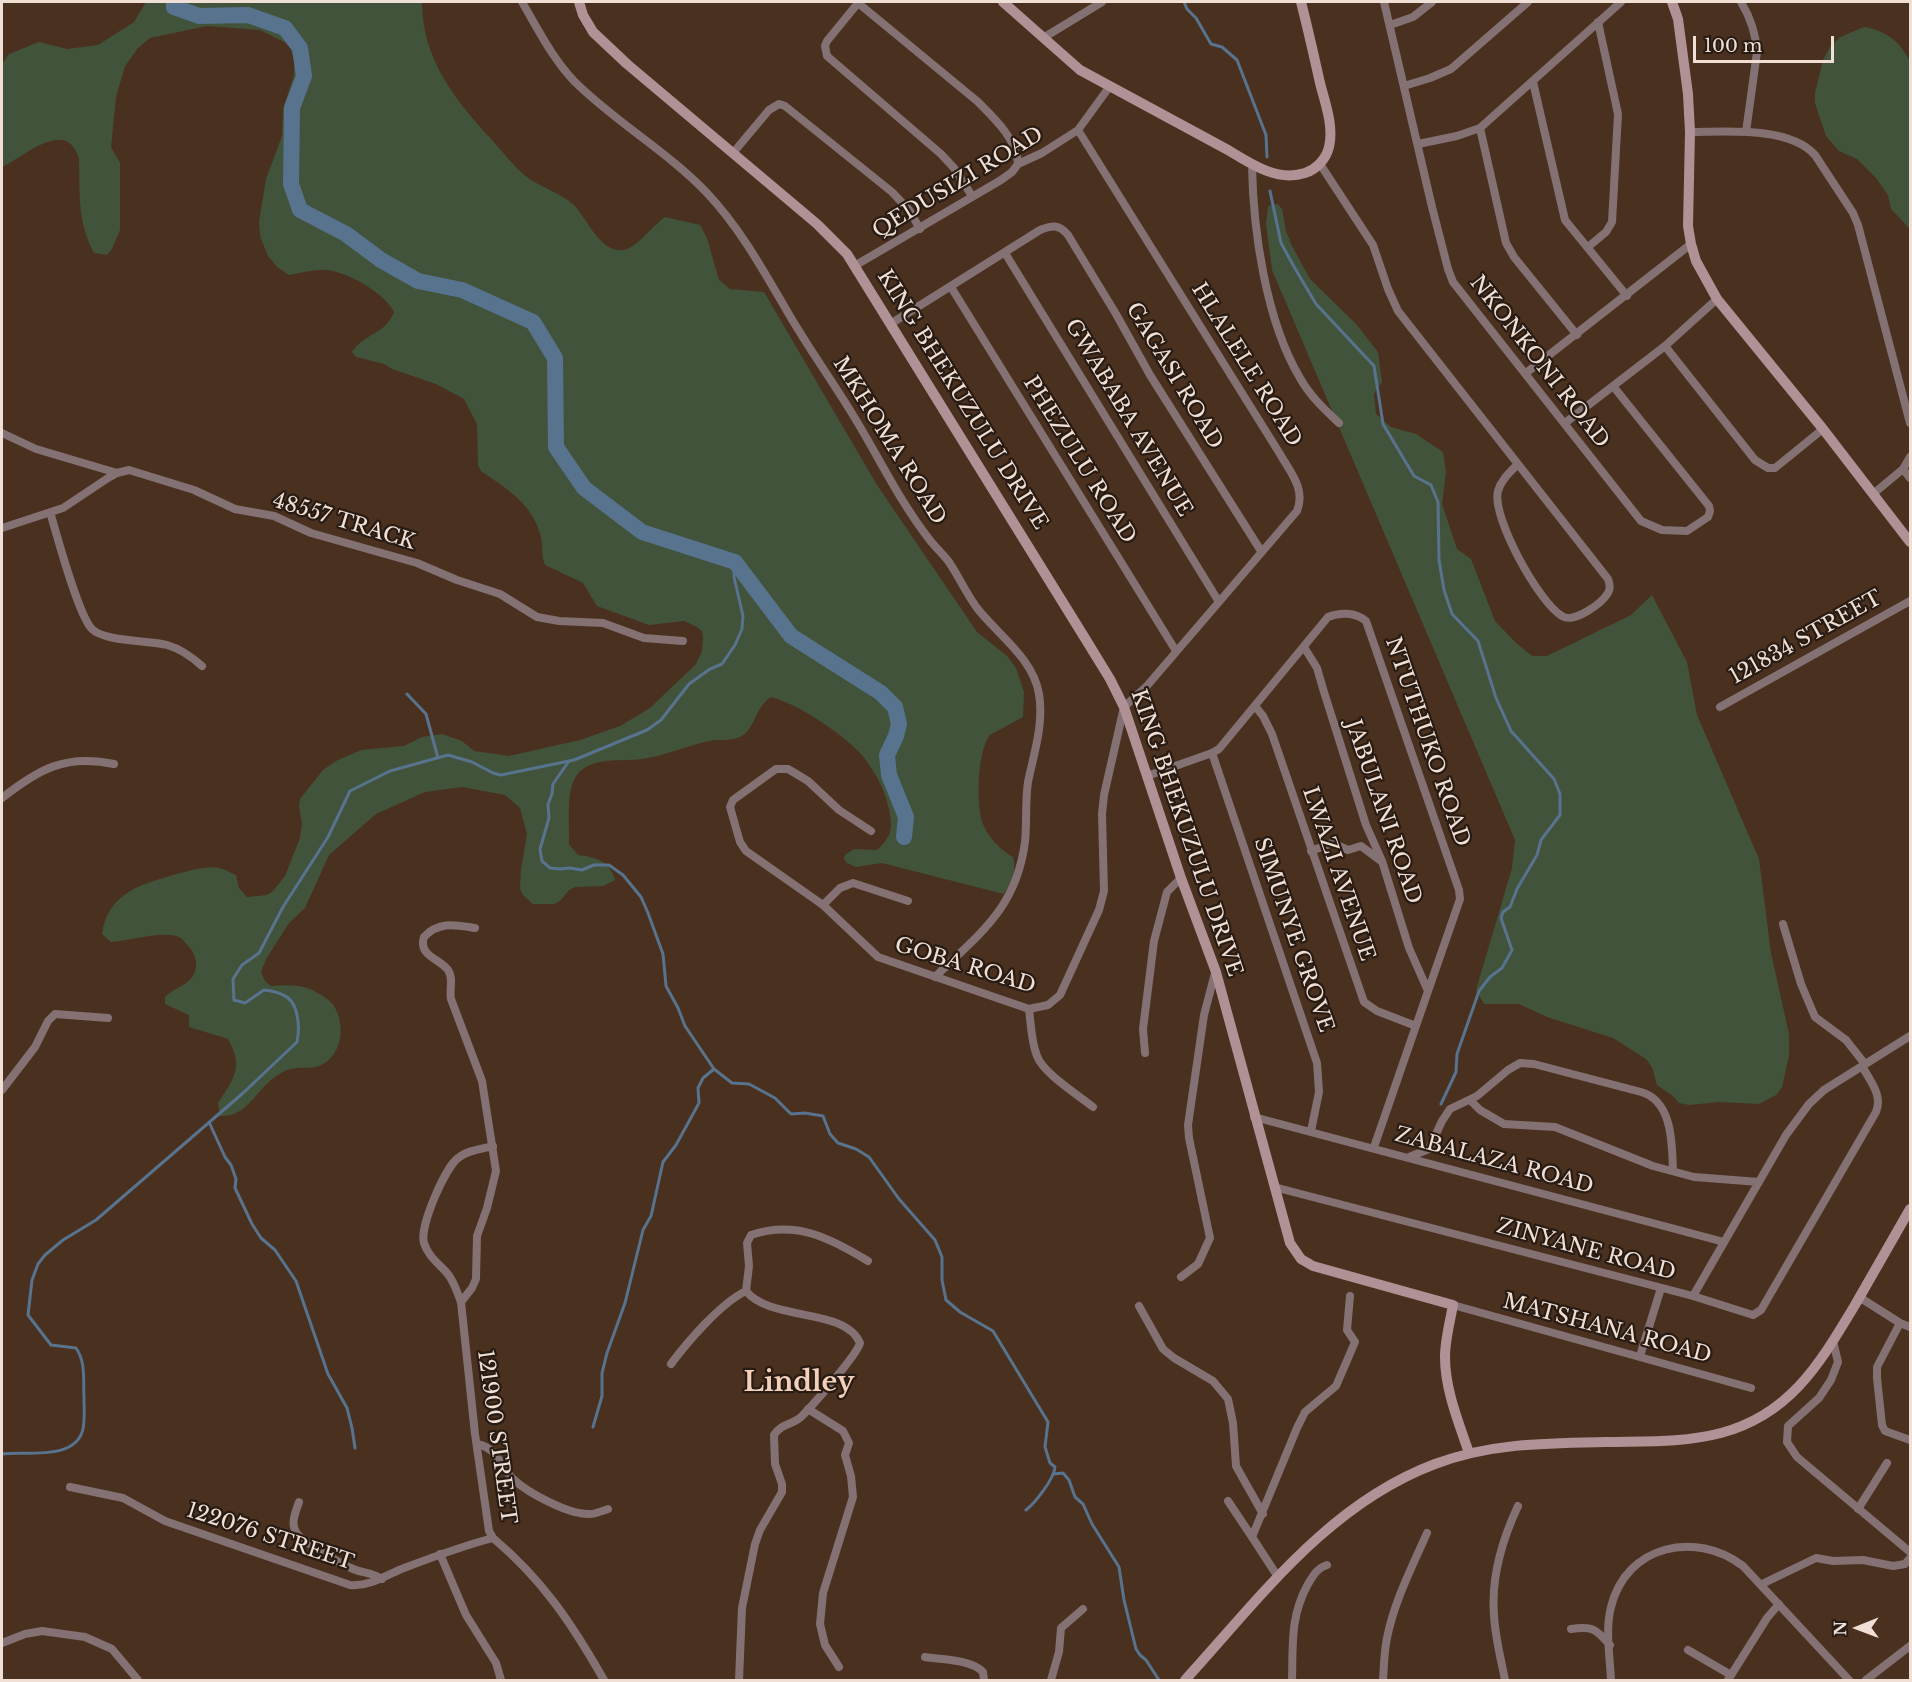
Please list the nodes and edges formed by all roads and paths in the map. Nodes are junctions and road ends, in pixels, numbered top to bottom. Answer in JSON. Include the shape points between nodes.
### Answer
{"nodes":[{"id":1,"x":522,"y":2,"type":"edge"},
{"id":2,"x":579,"y":2,"type":"edge"},
{"id":3,"x":858,"y":2,"type":"edge"},
{"id":4,"x":1003,"y":2,"type":"edge"},
{"id":5,"x":1102,"y":2,"type":"edge"},
{"id":6,"x":1301,"y":2,"type":"edge"},
{"id":7,"x":1384,"y":2,"type":"edge"},
{"id":8,"x":1432,"y":2,"type":"edge"},
{"id":9,"x":1528,"y":2,"type":"edge"},
{"id":10,"x":1621,"y":2,"type":"edge"},
{"id":11,"x":1672,"y":2,"type":"edge"},
{"id":12,"x":1741,"y":2,"type":"edge"},
{"id":13,"x":1598,"y":22,"type":"junction"},
{"id":14,"x":1390,"y":26,"type":"junction"},
{"id":15,"x":1043,"y":38,"type":"junction"},
{"id":16,"x":1533,"y":82,"type":"junction"},
{"id":17,"x":1110,"y":86,"type":"junction"},
{"id":18,"x":1404,"y":87,"type":"junction"},
{"id":19,"x":1480,"y":128,"type":"junction"},
{"id":20,"x":1078,"y":130,"type":"junction"},
{"id":21,"x":1690,"y":132,"type":"junction"},
{"id":22,"x":1746,"y":132,"type":"junction"},
{"id":23,"x":1418,"y":144,"type":"junction"},
{"id":24,"x":733,"y":153,"type":"junction"},
{"id":25,"x":1018,"y":164,"type":"junction"},
{"id":26,"x":1320,"y":164,"type":"junction"},
{"id":27,"x":1252,"y":165,"type":"junction"},
{"id":28,"x":972,"y":196,"type":"junction"},
{"id":29,"x":920,"y":229,"type":"junction"},
{"id":30,"x":1691,"y":244,"type":"junction"},
{"id":31,"x":1588,"y":248,"type":"junction"},
{"id":32,"x":1005,"y":253,"type":"junction"},
{"id":33,"x":856,"y":265,"type":"junction"},
{"id":34,"x":951,"y":287,"type":"junction"},
{"id":35,"x":1628,"y":296,"type":"junction"},
{"id":36,"x":1717,"y":299,"type":"junction"},
{"id":37,"x":892,"y":323,"type":"junction"},
{"id":38,"x":1577,"y":335,"type":"junction"},
{"id":39,"x":1665,"y":346,"type":"junction"},
{"id":40,"x":1526,"y":374,"type":"junction"},
{"id":41,"x":1612,"y":386,"type":"junction"},
{"id":42,"x":1339,"y":423,"type":"dead end"},
{"id":43,"x":1565,"y":423,"type":"junction"},
{"id":44,"x":1911,"y":423,"type":"edge"},
{"id":45,"x":1823,"y":429,"type":"junction"},
{"id":46,"x":2,"y":432,"type":"edge"},
{"id":47,"x":1911,"y":457,"type":"edge"},
{"id":48,"x":1517,"y":465,"type":"junction"},
{"id":49,"x":1903,"y":469,"type":"junction"},
{"id":50,"x":117,"y":473,"type":"junction"},
{"id":51,"x":1911,"y":478,"type":"edge"},
{"id":52,"x":1873,"y":494,"type":"junction"},
{"id":53,"x":50,"y":512,"type":"junction"},
{"id":54,"x":2,"y":528,"type":"edge"},
{"id":55,"x":1911,"y":542,"type":"edge"},
{"id":56,"x":1261,"y":551,"type":"junction"},
{"id":57,"x":1911,"y":601,"type":"edge"},
{"id":58,"x":1219,"y":602,"type":"junction"},
{"id":59,"x":683,"y":641,"type":"dead end"},
{"id":60,"x":1304,"y":647,"type":"junction"},
{"id":61,"x":1176,"y":651,"type":"junction"},
{"id":62,"x":202,"y":666,"type":"dead end"},
{"id":63,"x":1255,"y":706,"type":"junction"},
{"id":64,"x":1124,"y":707,"type":"junction"},
{"id":65,"x":1720,"y":707,"type":"dead end"},
{"id":66,"x":1212,"y":753,"type":"junction"},
{"id":67,"x":114,"y":764,"type":"dead end"},
{"id":68,"x":1147,"y":776,"type":"junction"},
{"id":69,"x":2,"y":798,"type":"edge"},
{"id":70,"x":871,"y":831,"type":"dead end"},
{"id":71,"x":1311,"y":851,"type":"junction"},
{"id":72,"x":1382,"y":861,"type":"junction"},
{"id":73,"x":1181,"y":878,"type":"junction"},
{"id":74,"x":908,"y":901,"type":"dead end"},
{"id":75,"x":823,"y":905,"type":"junction"},
{"id":76,"x":1783,"y":924,"type":"dead end"},
{"id":77,"x":475,"y":928,"type":"dead end"},
{"id":78,"x":1216,"y":972,"type":"junction"},
{"id":79,"x":935,"y":977,"type":"junction"},
{"id":80,"x":1428,"y":991,"type":"junction"},
{"id":81,"x":1029,"y":1009,"type":"junction"},
{"id":82,"x":108,"y":1018,"type":"dead end"},
{"id":83,"x":1416,"y":1026,"type":"junction"},
{"id":84,"x":1911,"y":1036,"type":"edge"},
{"id":85,"x":1145,"y":1053,"type":"dead end"},
{"id":86,"x":1863,"y":1065,"type":"junction"},
{"id":87,"x":2,"y":1090,"type":"edge"},
{"id":88,"x":1470,"y":1100,"type":"junction"},
{"id":89,"x":1093,"y":1107,"type":"dead end"},
{"id":90,"x":1254,"y":1117,"type":"junction"},
{"id":91,"x":1311,"y":1131,"type":"junction"},
{"id":92,"x":494,"y":1146,"type":"junction"},
{"id":93,"x":1374,"y":1147,"type":"junction"},
{"id":94,"x":1408,"y":1157,"type":"junction"},
{"id":95,"x":1673,"y":1171,"type":"junction"},
{"id":96,"x":1759,"y":1182,"type":"junction"},
{"id":97,"x":1274,"y":1187,"type":"junction"},
{"id":98,"x":1911,"y":1209,"type":"edge"},
{"id":99,"x":1724,"y":1242,"type":"junction"},
{"id":100,"x":868,"y":1261,"type":"dead end"},
{"id":101,"x":1181,"y":1277,"type":"dead end"},
{"id":102,"x":1661,"y":1288,"type":"junction"},
{"id":103,"x":746,"y":1291,"type":"junction"},
{"id":104,"x":1350,"y":1296,"type":"dead end"},
{"id":105,"x":1693,"y":1296,"type":"junction"},
{"id":106,"x":1859,"y":1297,"type":"junction"},
{"id":107,"x":461,"y":1302,"type":"junction"},
{"id":108,"x":1453,"y":1305,"type":"junction"},
{"id":109,"x":1139,"y":1306,"type":"dead end"},
{"id":110,"x":1900,"y":1323,"type":"junction"},
{"id":111,"x":1911,"y":1327,"type":"edge"},
{"id":112,"x":1833,"y":1341,"type":"junction"},
{"id":113,"x":1640,"y":1356,"type":"junction"},
{"id":114,"x":671,"y":1364,"type":"dead end"},
{"id":115,"x":1751,"y":1388,"type":"dead end"},
{"id":116,"x":808,"y":1409,"type":"junction"},
{"id":117,"x":1911,"y":1440,"type":"edge"},
{"id":118,"x":477,"y":1444,"type":"junction"},
{"id":119,"x":1469,"y":1453,"type":"junction"},
{"id":120,"x":1887,"y":1463,"type":"dead end"},
{"id":121,"x":70,"y":1487,"type":"dead end"},
{"id":122,"x":1227,"y":1500,"type":"dead end"},
{"id":123,"x":299,"y":1502,"type":"dead end"},
{"id":124,"x":1518,"y":1506,"type":"dead end"},
{"id":125,"x":608,"y":1509,"type":"dead end"},
{"id":126,"x":1858,"y":1509,"type":"junction"},
{"id":127,"x":1263,"y":1514,"type":"junction"},
{"id":128,"x":1427,"y":1533,"type":"dead end"},
{"id":129,"x":1252,"y":1537,"type":"junction"},
{"id":130,"x":493,"y":1538,"type":"junction"},
{"id":131,"x":1911,"y":1552,"type":"edge"},
{"id":132,"x":440,"y":1554,"type":"junction"},
{"id":133,"x":1911,"y":1558,"type":"edge"},
{"id":134,"x":1327,"y":1565,"type":"dead end"},
{"id":135,"x":1278,"y":1577,"type":"junction"},
{"id":136,"x":382,"y":1579,"type":"junction"},
{"id":137,"x":1762,"y":1584,"type":"junction"},
{"id":138,"x":1779,"y":1604,"type":"junction"},
{"id":139,"x":1083,"y":1609,"type":"dead end"},
{"id":140,"x":1571,"y":1629,"type":"dead end"},
{"id":141,"x":2,"y":1643,"type":"edge"},
{"id":142,"x":1610,"y":1645,"type":"junction"},
{"id":143,"x":1911,"y":1646,"type":"edge"},
{"id":144,"x":1688,"y":1650,"type":"dead end"},
{"id":145,"x":925,"y":1657,"type":"dead end"},
{"id":146,"x":839,"y":1668,"type":"dead end"},
{"id":147,"x":1730,"y":1678,"type":"edge"},
{"id":148,"x":138,"y":1680,"type":"edge"},
{"id":149,"x":501,"y":1680,"type":"edge"},
{"id":150,"x":604,"y":1680,"type":"edge"},
{"id":151,"x":739,"y":1680,"type":"edge"},
{"id":152,"x":984,"y":1680,"type":"edge"},
{"id":153,"x":1051,"y":1680,"type":"edge"},
{"id":154,"x":1185,"y":1680,"type":"edge"},
{"id":155,"x":1292,"y":1680,"type":"edge"},
{"id":156,"x":1383,"y":1680,"type":"edge"},
{"id":157,"x":1505,"y":1680,"type":"edge"},
{"id":158,"x":1611,"y":1680,"type":"edge"},
{"id":159,"x":1849,"y":1680,"type":"edge"},
{"id":160,"x":1866,"y":1680,"type":"edge"}],
"edges":[{"from":1,"to":79,"type":"street","name":"MKHOMA ROAD","via":[[555,59],[575,81],[695,181],[727,217],[754,254],[914,520],[948,561],[978,610],[1035,678],[1041,722],[1027,789],[1025,841],[1015,884],[990,922]]},
{"from":2,"to":24,"type":"street","name":"KING BHEKUZULU DRIVE","via":[[588,24],[600,39]]},
{"from":3,"to":25,"type":"street","via":[[993,117],[1011,141]]},
{"from":3,"to":28,"type":"street","via":[[827,41],[827,56],[941,154]]},
{"from":4,"to":15,"type":"street"},
{"from":5,"to":15,"type":"street"},
{"from":6,"to":26,"type":"street","via":[[1330,125],[1330,146]]},
{"from":7,"to":14,"type":"street","name":"NKONKONI ROAD"},
{"from":8,"to":14,"type":"street","via":[[1413,17]]},
{"from":9,"to":18,"type":"street","via":[[1450,69]]},
{"from":10,"to":13,"type":"street"},
{"from":11,"to":21,"type":"street","via":[[1678,19]]},
{"from":12,"to":22,"type":"street","via":[[1757,52]]},
{"from":13,"to":16,"type":"street"},
{"from":13,"to":31,"type":"street","via":[[1616,103],[1618,139],[1612,222]]},
{"from":14,"to":18,"type":"street","name":"NKONKONI ROAD"},
{"from":15,"to":17,"type":"street","via":[[1080,70]]},
{"from":16,"to":19,"type":"street"},
{"from":16,"to":31,"type":"street","via":[[1562,213]]},
{"from":17,"to":20,"type":"street"},
{"from":17,"to":27,"type":"street"},
{"from":18,"to":23,"type":"street","name":"NKONKONI ROAD"},
{"from":19,"to":23,"type":"street"},
{"from":19,"to":38,"type":"street","via":[[1506,243]]},
{"from":20,"to":25,"type":"street","name":"QEDUSIZI ROAD"},
{"from":20,"to":56,"type":"street","name":"HLALELE ROAD","via":[[1300,490],[1297,511]]},
{"from":21,"to":22,"type":"street"},
{"from":21,"to":30,"type":"street"},
{"from":22,"to":44,"type":"street","via":[[1789,138],[1808,148],[1853,213]]},
{"from":23,"to":40,"type":"street","name":"NKONKONI ROAD","via":[[1450,276]]},
{"from":24,"to":29,"type":"street","via":[[769,110],[779,104],[785,106],[892,192]]},
{"from":24,"to":33,"type":"street","name":"KING BHEKUZULU DRIVE","via":[[817,224]]},
{"from":25,"to":28,"type":"street","name":"QEDUSIZI ROAD","via":[[1001,180]]},
{"from":26,"to":27,"type":"street","via":[[1307,172],[1287,176]]},
{"from":26,"to":48,"type":"street","via":[[1373,245],[1398,311]]},
{"from":27,"to":42,"type":"street","via":[[1253,204],[1275,325],[1300,379]]},
{"from":28,"to":29,"type":"street","name":"QEDUSIZI ROAD"},
{"from":29,"to":33,"type":"street","name":"QEDUSIZI ROAD"},
{"from":30,"to":35,"type":"street"},
{"from":30,"to":36,"type":"street"},
{"from":31,"to":35,"type":"street"},
{"from":32,"to":34,"type":"street"},
{"from":32,"to":56,"type":"street","name":"GAGASI ROAD","via":[[1052,226],[1068,235]]},
{"from":32,"to":58,"type":"street","name":"GWABABA AVENUE"},
{"from":33,"to":37,"type":"street","name":"KING BHEKUZULU DRIVE"},
{"from":34,"to":37,"type":"street"},
{"from":34,"to":61,"type":"street","name":"PHEZULU ROAD"},
{"from":35,"to":38,"type":"street"},
{"from":36,"to":39,"type":"street"},
{"from":36,"to":45,"type":"street"},
{"from":37,"to":64,"type":"street","name":"KING BHEKUZULU DRIVE"},
{"from":38,"to":40,"type":"street"},
{"from":39,"to":41,"type":"street"},
{"from":39,"to":45,"type":"street","via":[[1755,459],[1768,468],[1775,468]]},
{"from":40,"to":43,"type":"street","name":"NKONKONI ROAD"},
{"from":41,"to":43,"type":"street"},
{"from":41,"to":43,"type":"street","name":"NKONKONI ROAD","via":[[1709,506],[1708,517],[1686,531],[1662,530],[1643,522]]},
{"from":45,"to":52,"type":"street"},
{"from":46,"to":50,"type":"street","name":"48557 TRACK","via":[[36,449]]},
{"from":47,"to":49,"type":"street"},
{"from":48,"to":48,"type":"street","via":[[1499,488],[1497,503],[1518,558],[1555,611],[1566,618],[1580,616],[1608,593],[1608,579]]},
{"from":49,"to":51,"type":"street"},
{"from":49,"to":52,"type":"street"},
{"from":50,"to":53,"type":"street","via":[[75,501]]},
{"from":50,"to":59,"type":"street","name":"48557 TRACK","via":[[134,471],[194,489],[235,509],[274,516],[311,533],[417,563],[500,594],[537,617],[603,623],[644,638]]},
{"from":52,"to":55,"type":"street"},
{"from":53,"to":54,"type":"street"},
{"from":53,"to":62,"type":"street","via":[[81,608],[92,629],[104,635],[172,646]]},
{"from":56,"to":58,"type":"street","name":"HLALELE ROAD"},
{"from":57,"to":65,"type":"street","name":"121834 STREET"},
{"from":58,"to":61,"type":"street","name":"HLALELE ROAD"},
{"from":60,"to":63,"type":"street","name":"NTUTHUKO ROAD"},
{"from":60,"to":72,"type":"street","name":"JABULANI ROAD","via":[[1320,673],[1366,825]]},
{"from":60,"to":80,"type":"street","name":"NTUTHUKO ROAD","via":[[1332,615],[1358,616],[1368,624],[1460,894]]},
{"from":61,"to":64,"type":"street","name":"HLALELE ROAD"},
{"from":63,"to":66,"type":"street","name":"NTUTHUKO ROAD"},
{"from":63,"to":71,"type":"street","name":"LWAZI AVENUE","via":[[1272,734]]},
{"from":64,"to":68,"type":"street","name":"KING BHEKUZULU DRIVE"},
{"from":64,"to":81,"type":"street","name":"GOBA ROAD","via":[[1103,802],[1101,904],[1060,995],[1048,1005]]},
{"from":66,"to":68,"type":"street","name":"NTUTHUKO ROAD"},
{"from":66,"to":91,"type":"street","name":"SIMUNYE GROVE","via":[[1317,1063],[1319,1092]]},
{"from":67,"to":69,"type":"street","via":[[79,760],[62,764],[27,779]]},
{"from":68,"to":73,"type":"street","name":"KING BHEKUZULU DRIVE"},
{"from":70,"to":75,"type":"street","name":"GOBA ROAD","via":[[839,810],[808,780],[788,769],[776,769],[732,802],[730,813],[746,851]]},
{"from":71,"to":72,"type":"street","via":[[1332,843],[1348,850],[1361,846]]},
{"from":71,"to":83,"type":"street","name":"LWAZI AVENUE","via":[[1364,1002]]},
{"from":72,"to":80,"type":"street","name":"JABULANI ROAD","via":[[1409,948]]},
{"from":73,"to":78,"type":"street","name":"KING BHEKUZULU DRIVE"},
{"from":73,"to":85,"type":"street","via":[[1167,892],[1155,941],[1143,1029]]},
{"from":74,"to":75,"type":"street","via":[[853,883],[840,888]]},
{"from":75,"to":79,"type":"street","name":"GOBA ROAD","via":[[874,955]]},
{"from":76,"to":86,"type":"street","via":[[1815,1017],[1843,1037]]},
{"from":77,"to":92,"type":"street","via":[[438,927],[424,937],[422,945],[425,953],[449,973],[450,996],[482,1081]]},
{"from":78,"to":90,"type":"street","name":"KING BHEKUZULU DRIVE"},
{"from":78,"to":101,"type":"street","via":[[1204,1015],[1188,1125],[1210,1238],[1198,1264]]},
{"from":79,"to":81,"type":"street","name":"GOBA ROAD"},
{"from":80,"to":83,"type":"street","name":"NTUTHUKO ROAD"},
{"from":81,"to":89,"type":"street","via":[[1037,1058],[1048,1072]]},
{"from":82,"to":87,"type":"street","via":[[54,1014]]},
{"from":83,"to":93,"type":"street","name":"NTUTHUKO ROAD"},
{"from":84,"to":86,"type":"street","name":"ZINYANE ROAD"},
{"from":86,"to":96,"type":"street","name":"ZINYANE ROAD","via":[[1809,1104]]},
{"from":86,"to":105,"type":"street","via":[[1877,1094],[1876,1112],[1761,1310],[1750,1315]]},
{"from":88,"to":94,"type":"street","via":[[1450,1109],[1429,1149]]},
{"from":88,"to":95,"type":"street","via":[[1504,1124],[1555,1127]]},
{"from":88,"to":95,"type":"street","via":[[1520,1063],[1538,1064],[1646,1093],[1663,1110],[1670,1131]]},
{"from":90,"to":91,"type":"street","name":"ZABALAZA ROAD"},
{"from":90,"to":97,"type":"street","name":"KING BHEKUZULU DRIVE"},
{"from":91,"to":93,"type":"street","name":"ZABALAZA ROAD"},
{"from":92,"to":107,"type":"street","via":[[496,1174],[477,1236],[476,1279]]},
{"from":92,"to":107,"type":"street","via":[[458,1158],[448,1170],[426,1221],[425,1245],[453,1281]]},
{"from":93,"to":94,"type":"street","name":"ZABALAZA ROAD"},
{"from":94,"to":99,"type":"street","name":"ZABALAZA ROAD"},
{"from":95,"to":96,"type":"street","via":[[1703,1178]]},
{"from":96,"to":99,"type":"street","name":"ZINYANE ROAD"},
{"from":97,"to":102,"type":"street","name":"ZINYANE ROAD"},
{"from":97,"to":108,"type":"street","name":"KING BHEKUZULU DRIVE","via":[[1290,1243],[1306,1262]]},
{"from":98,"to":106,"type":"street"},
{"from":99,"to":105,"type":"street","name":"ZINYANE ROAD"},
{"from":100,"to":103,"type":"street","via":[[800,1230],[760,1232],[751,1235],[747,1242]]},
{"from":102,"to":105,"type":"street","name":"ZINYANE ROAD"},
{"from":102,"to":113,"type":"street"},
{"from":103,"to":114,"type":"street","via":[[733,1298]]},
{"from":103,"to":116,"type":"street","via":[[767,1306],[817,1317],[856,1334],[859,1347]]},
{"from":104,"to":127,"type":"street","via":[[1347,1330],[1355,1342],[1348,1360],[1336,1386],[1305,1412]]},
{"from":106,"to":110,"type":"street"},
{"from":106,"to":112,"type":"street"},
{"from":107,"to":118,"type":"street","name":"121900 STREET"},
{"from":108,"to":113,"type":"street","name":"MATSHANA ROAD"},
{"from":108,"to":119,"type":"street","via":[[1446,1368]]},
{"from":109,"to":127,"type":"street","via":[[1164,1349],[1213,1381],[1228,1399],[1236,1466]]},
{"from":110,"to":111,"type":"street"},
{"from":110,"to":117,"type":"street","via":[[1880,1360],[1877,1378],[1885,1431]]},
{"from":112,"to":119,"type":"street","via":[[1810,1376],[1791,1395],[1754,1420],[1722,1432],[1662,1441],[1524,1444]]},
{"from":112,"to":126,"type":"street","via":[[1838,1362],[1831,1380],[1819,1398],[1790,1423],[1786,1437],[1797,1457]]},
{"from":113,"to":115,"type":"street","name":"MATSHANA ROAD"},
{"from":116,"to":146,"type":"street","via":[[843,1431],[849,1443],[845,1455],[853,1497],[823,1593],[820,1624],[825,1645]]},
{"from":116,"to":151,"type":"street","via":[[774,1435],[774,1459],[782,1492],[754,1544],[742,1608]]},
{"from":118,"to":125,"type":"street","via":[[491,1449],[521,1485],[565,1509],[592,1514]]},
{"from":118,"to":130,"type":"street","name":"121900 STREET","via":[[488,1528]]},
{"from":119,"to":135,"type":"street","via":[[1415,1472],[1366,1499],[1328,1527]]},
{"from":120,"to":126,"type":"street"},
{"from":121,"to":136,"type":"street","name":"122076 STREET","via":[[123,1498],[165,1521],[345,1584],[361,1585]]},
{"from":122,"to":129,"type":"street"},
{"from":123,"to":136,"type":"street","via":[[294,1523],[297,1534],[334,1560]]},
{"from":124,"to":157,"type":"street","via":[[1504,1538],[1494,1590],[1494,1617]]},
{"from":126,"to":131,"type":"street"},
{"from":127,"to":129,"type":"street"},
{"from":128,"to":156,"type":"street","via":[[1390,1625]]},
{"from":129,"to":135,"type":"street"},
{"from":130,"to":132,"type":"street","name":"122076 STREET"},
{"from":130,"to":150,"type":"street","name":"121900 STREET","via":[[561,1609]]},
{"from":132,"to":136,"type":"street","name":"122076 STREET"},
{"from":132,"to":149,"type":"street","via":[[466,1615],[496,1663]]},
{"from":133,"to":137,"type":"street","via":[[1905,1564],[1893,1566],[1816,1558]]},
{"from":134,"to":155,"type":"street","via":[[1313,1575],[1296,1611]]},
{"from":135,"to":154,"type":"street"},
{"from":137,"to":138,"type":"street"},
{"from":137,"to":142,"type":"street","via":[[1734,1559],[1713,1550],[1686,1547],[1657,1552],[1636,1564],[1619,1585],[1610,1610]]},
{"from":138,"to":147,"type":"street"},
{"from":138,"to":159,"type":"street"},
{"from":139,"to":153,"type":"street","via":[[1061,1628]]},
{"from":140,"to":142,"type":"street","via":[[1596,1630]]},
{"from":141,"to":148,"type":"street","via":[[42,1631],[85,1637],[112,1649]]},
{"from":142,"to":158,"type":"street"},
{"from":143,"to":160,"type":"street"},
{"from":144,"to":147,"type":"street"},
{"from":145,"to":152,"type":"street","via":[[969,1664],[983,1671]]}]}
